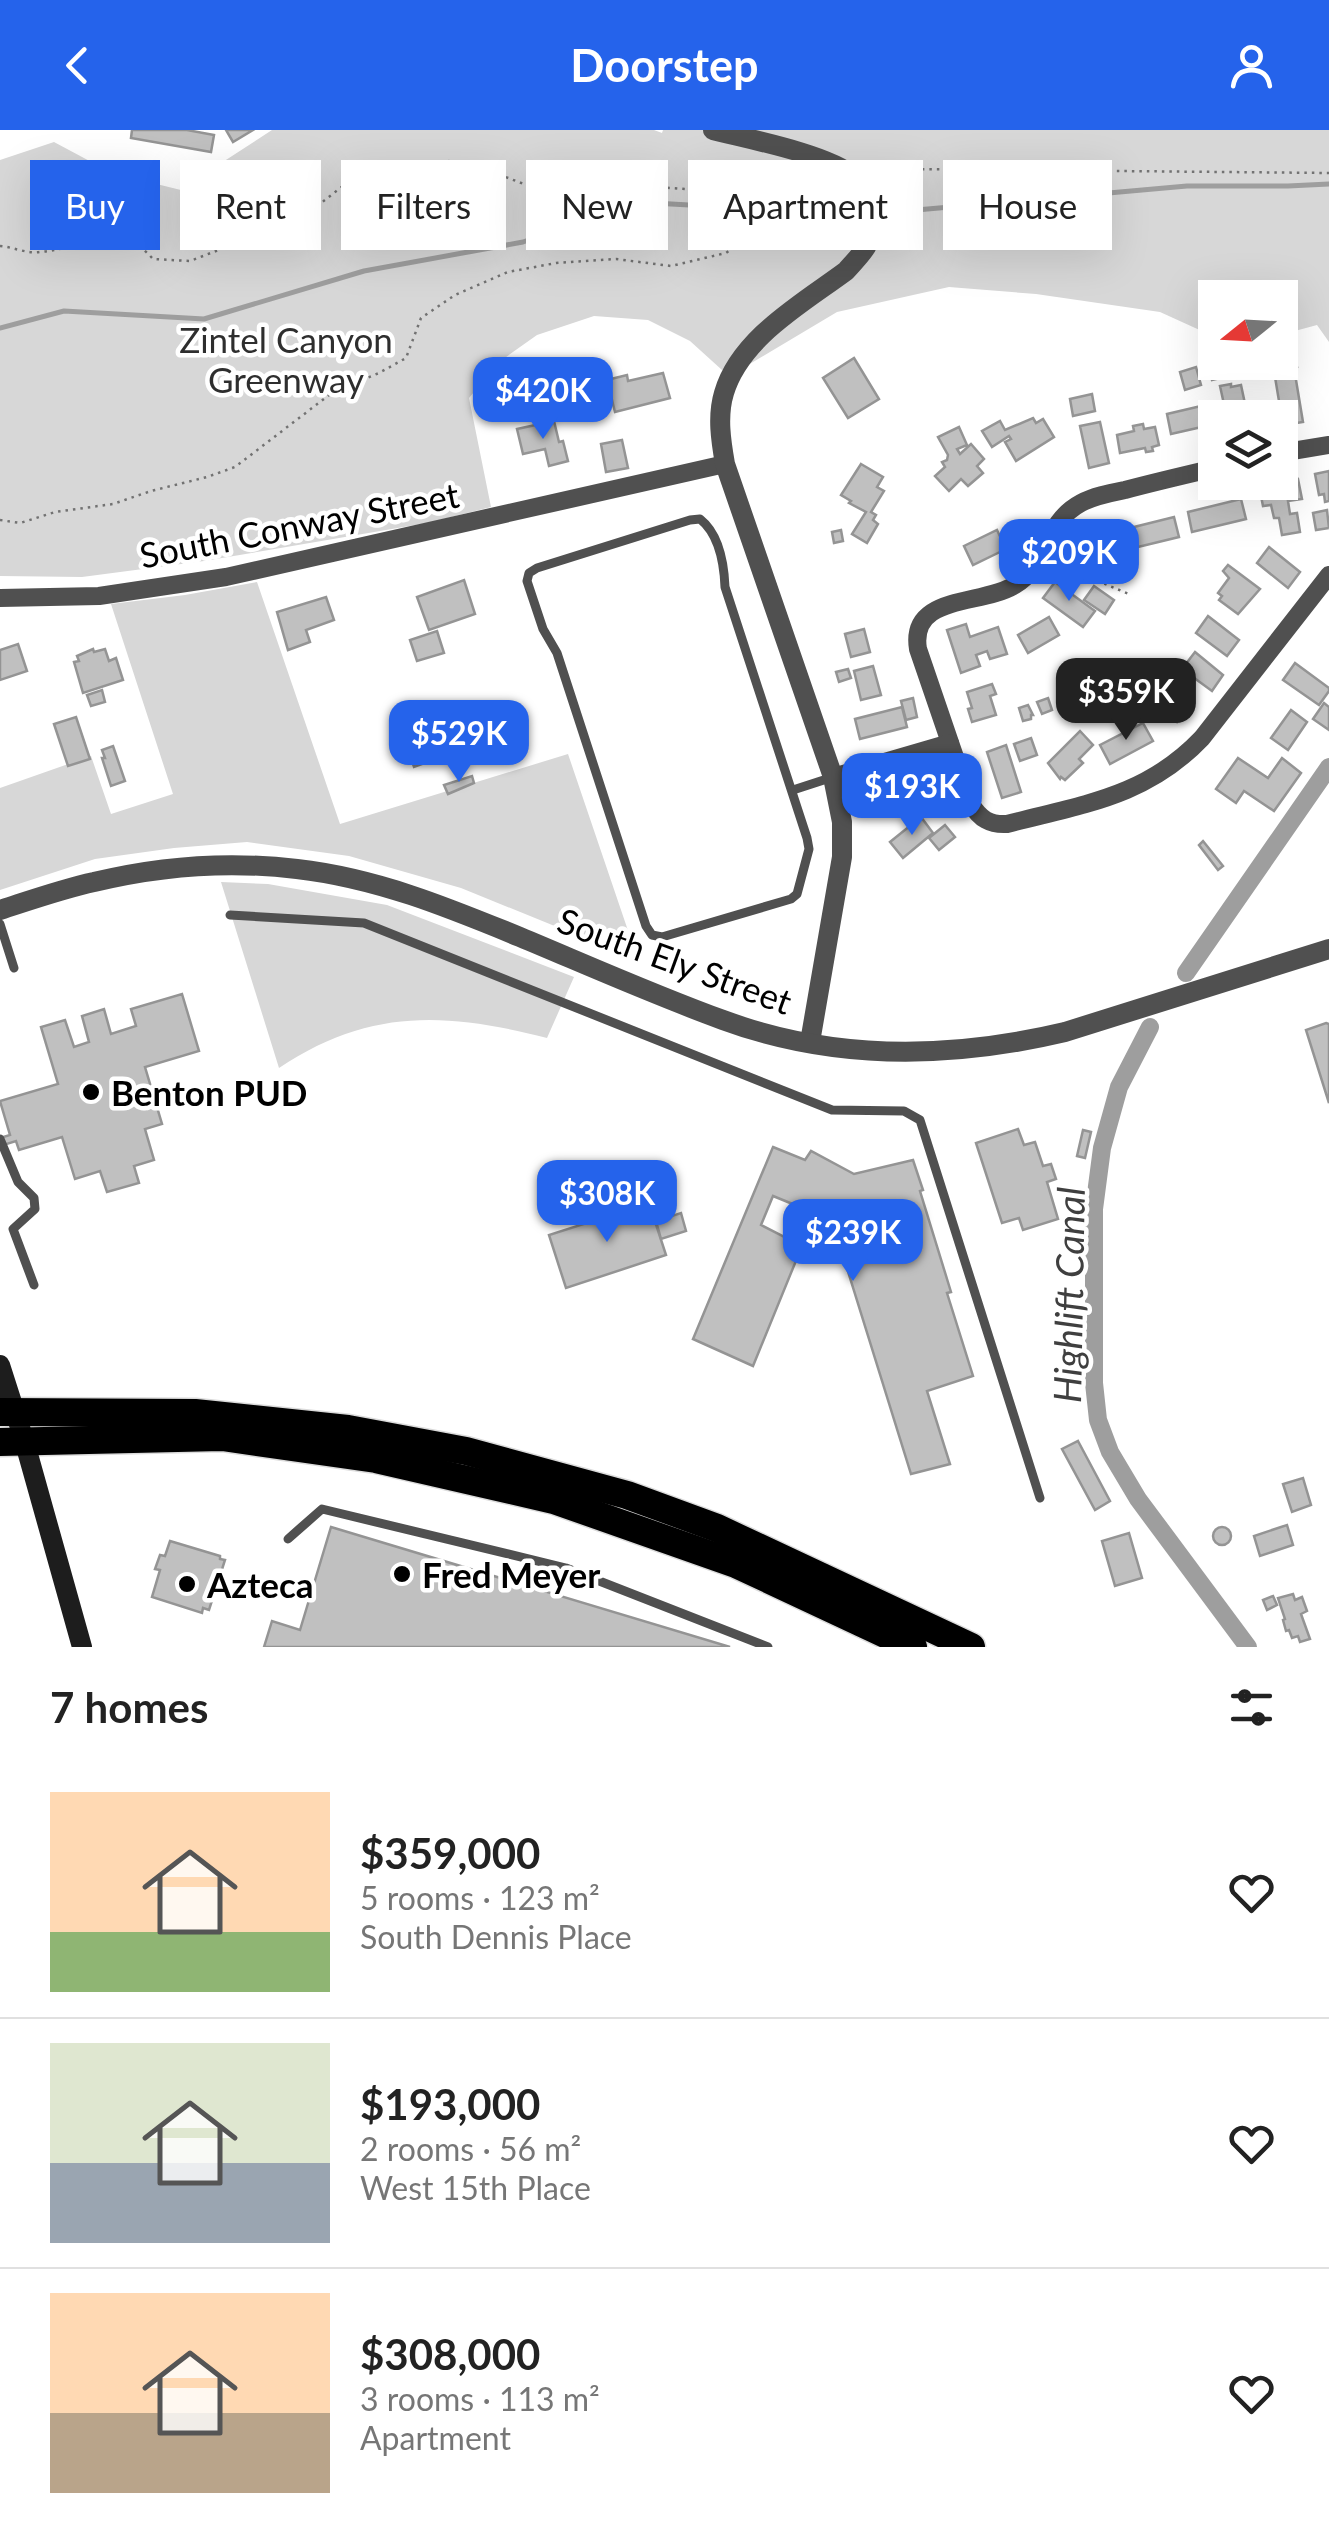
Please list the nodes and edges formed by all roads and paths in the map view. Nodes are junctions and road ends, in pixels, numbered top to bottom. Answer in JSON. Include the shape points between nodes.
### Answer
{"nodes":[{"id":1,"x":713,"y":130,"type":"edge"},
{"id":2,"x":821,"y":160,"type":"edge"},
{"id":3,"x":923,"y":169,"type":"edge"},
{"id":4,"x":1329,"y":173,"type":"edge"},
{"id":5,"x":688,"y":189,"type":"edge"},
{"id":6,"x":0,"y":246,"type":"edge"},
{"id":7,"x":732,"y":250,"type":"edge"},
{"id":8,"x":863,"y":250,"type":"edge"},
{"id":9,"x":1329,"y":445,"type":"edge"},
{"id":10,"x":1298,"y":450,"type":"edge"},
{"id":11,"x":725,"y":464,"type":"junction"},
{"id":12,"x":1198,"y":472,"type":"edge"},
{"id":13,"x":0,"y":520,"type":"edge"},
{"id":14,"x":1041,"y":557,"type":"junction"},
{"id":15,"x":1329,"y":575,"type":"edge"},
{"id":16,"x":1131,"y":595,"type":"dead end"},
{"id":17,"x":0,"y":598,"type":"edge"},
{"id":18,"x":950,"y":743,"type":"junction"},
{"id":19,"x":832,"y":777,"type":"junction"},
{"id":20,"x":793,"y":790,"type":"junction"},
{"id":21,"x":0,"y":910,"type":"edge"},
{"id":22,"x":230,"y":915,"type":"dead end"},
{"id":23,"x":0,"y":924,"type":"edge"},
{"id":24,"x":1329,"y":949,"type":"edge"},
{"id":25,"x":14,"y":968,"type":"dead end"},
{"id":26,"x":810,"y":1042,"type":"junction"},
{"id":27,"x":0,"y":1139,"type":"edge"},
{"id":28,"x":0,"y":1220,"type":"edge"},
{"id":29,"x":13,"y":1229,"type":"junction"},
{"id":30,"x":34,"y":1285,"type":"dead end"},
{"id":31,"x":0,"y":1364,"type":"edge"},
{"id":32,"x":8,"y":1412,"type":"edge"},
{"id":33,"x":12,"y":1441,"type":"edge"},
{"id":34,"x":1040,"y":1498,"type":"dead end"},
{"id":35,"x":288,"y":1539,"type":"dead end"},
{"id":36,"x":82,"y":1647,"type":"edge"},
{"id":37,"x":768,"y":1647,"type":"edge"},
{"id":38,"x":914,"y":1647,"type":"edge"},
{"id":39,"x":971,"y":1647,"type":"edge"}],
"edges":[{"from":1,"to":2,"type":"street"},
{"from":3,"to":4,"type":"path"},
{"from":5,"to":6,"type":"path","via":[[534,188],[448,162],[366,174],[302,218],[190,260],[153,259],[125,238],[37,253]]},
{"from":7,"to":13,"type":"path","via":[[670,266],[616,259],[508,272],[422,318],[406,358],[333,392],[235,466],[113,504]]},
{"from":8,"to":11,"type":"street","via":[[737,366],[720,417]]},
{"from":9,"to":10,"type":"street"},
{"from":11,"to":17,"type":"street","name":"South Conway Street","via":[[226,577],[99,596]]},
{"from":11,"to":19,"type":"street"},
{"from":12,"to":14,"type":"street","via":[[1084,501],[1054,525]]},
{"from":14,"to":16,"type":"path"},
{"from":14,"to":18,"type":"street","via":[[1014,586],[934,610],[920,622],[918,649]]},
{"from":15,"to":18,"type":"street","via":[[1202,738],[1145,783],[997,825],[971,804]]},
{"from":18,"to":19,"type":"street"},
{"from":19,"to":20,"type":"lane"},
{"from":19,"to":26,"type":"street","via":[[842,858]]},
{"from":20,"to":20,"type":"lane","via":[[710,527],[690,520],[529,573],[530,595],[652,935],[673,935],[797,894],[809,850]]},
{"from":21,"to":26,"type":"street","name":"South Ely Street","via":[[140,873],[244,865],[298,869],[438,904],[725,1021]]},
{"from":22,"to":34,"type":"lane","via":[[364,922],[832,1110],[904,1111],[920,1120]]},
{"from":23,"to":25,"type":"lane"},
{"from":24,"to":26,"type":"street","name":"South Ely Street","via":[[1021,1042],[904,1053]]},
{"from":27,"to":29,"type":"lane","via":[[36,1205]]},
{"from":28,"to":29,"type":"lane"},
{"from":29,"to":30,"type":"lane"},
{"from":31,"to":32,"type":"main road"},
{"from":32,"to":33,"type":"main road"},
{"from":32,"to":39,"type":"highway","via":[[195,1413],[348,1429],[505,1461],[717,1528]]},
{"from":33,"to":36,"type":"main road"},
{"from":33,"to":38,"type":"highway","via":[[222,1437],[376,1459],[554,1500],[736,1564]]},
{"from":35,"to":37,"type":"lane","via":[[322,1509],[566,1568]]}]}
